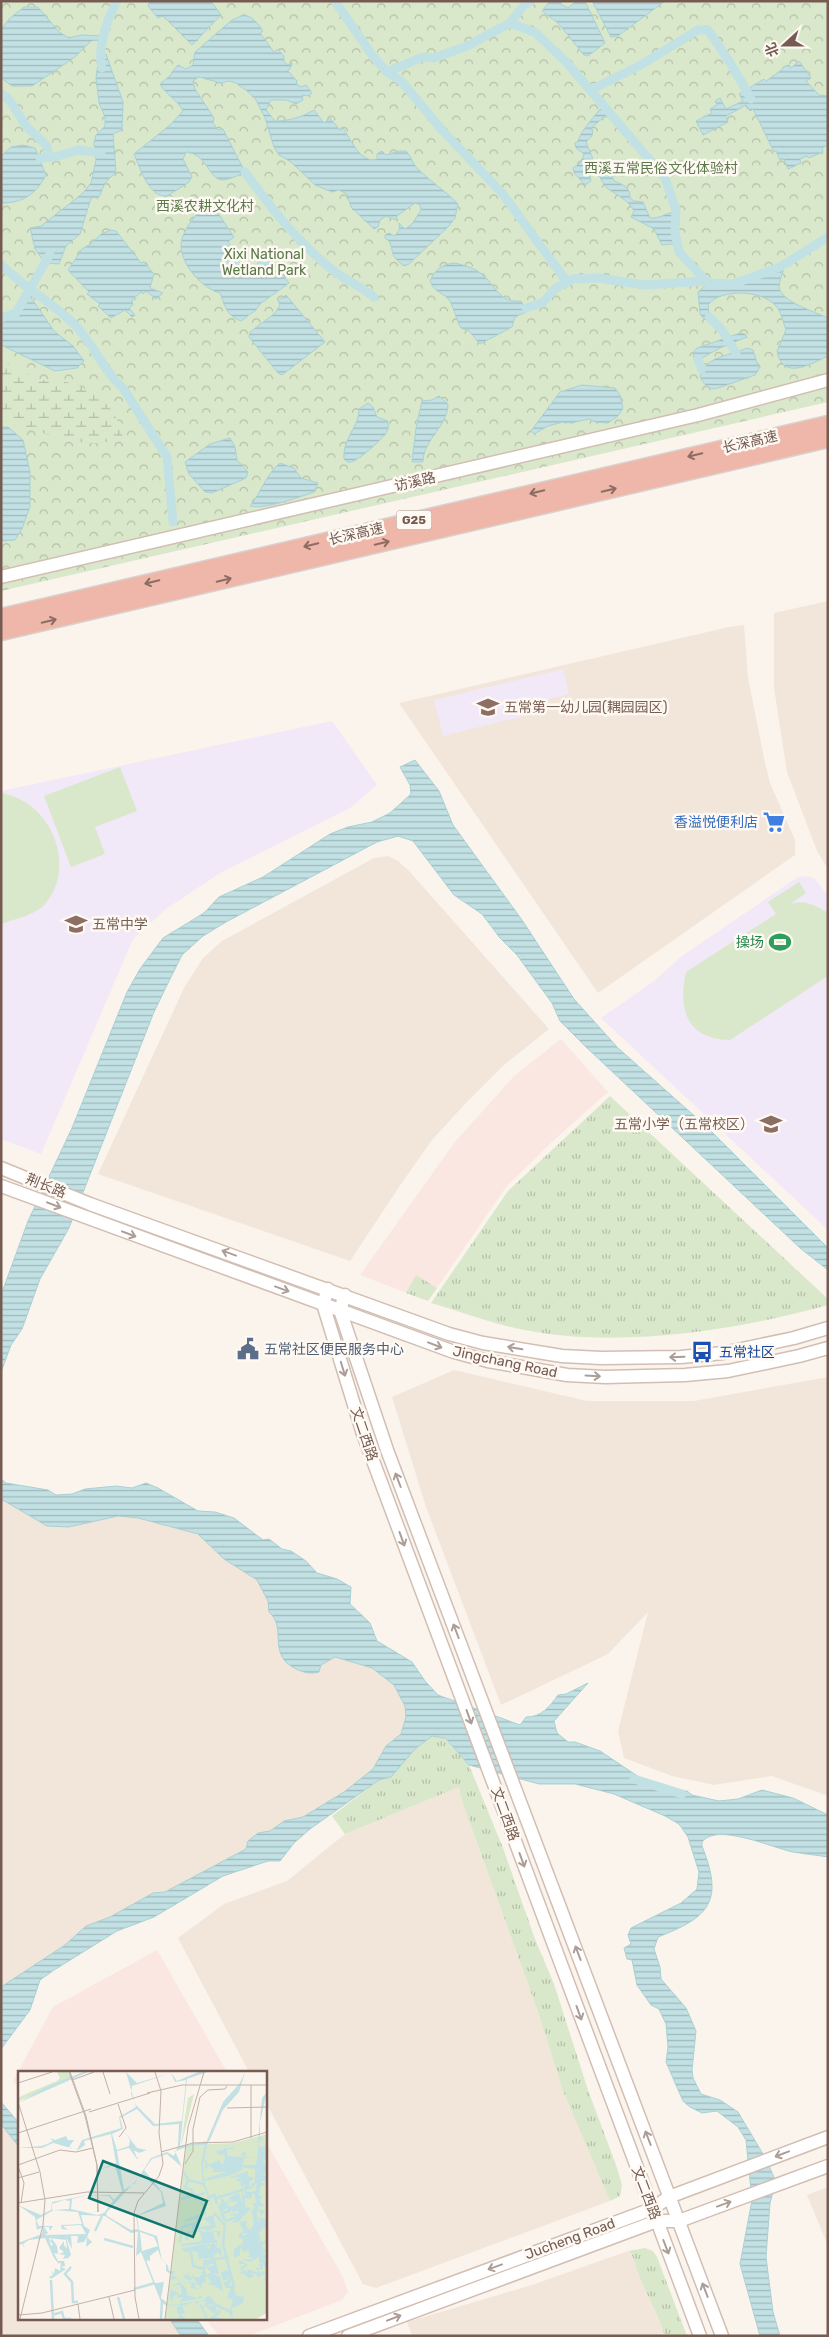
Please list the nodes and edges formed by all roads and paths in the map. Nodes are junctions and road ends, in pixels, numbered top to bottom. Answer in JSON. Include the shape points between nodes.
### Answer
{"nodes":[{"id":1,"x":828,"y":380,"type":"edge"},
{"id":2,"x":828,"y":424,"type":"edge"},
{"id":3,"x":828,"y":438,"type":"edge"},
{"id":4,"x":1,"y":577,"type":"edge"},
{"id":5,"x":1,"y":618,"type":"edge"},
{"id":6,"x":1,"y":632,"type":"edge"},
{"id":7,"x":1,"y":1168,"type":"edge"},
{"id":8,"x":1,"y":1186,"type":"edge"},
{"id":9,"x":90,"y":1204,"type":"joint"},
{"id":10,"x":84,"y":1216,"type":"joint"},
{"id":11,"x":328,"y":1289,"type":"junction"},
{"id":12,"x":344,"y":1295,"type":"junction"},
{"id":13,"x":323,"y":1304,"type":"junction"},
{"id":14,"x":340,"y":1310,"type":"junction"},
{"id":15,"x":828,"y":1328,"type":"edge"},
{"id":16,"x":828,"y":1348,"type":"edge"},
{"id":17,"x":828,"y":2137,"type":"edge"},
{"id":18,"x":828,"y":2166,"type":"edge"},
{"id":19,"x":669,"y":2197,"type":"junction"},
{"id":20,"x":652,"y":2209,"type":"junction"},
{"id":21,"x":657,"y":2221,"type":"junction"},
{"id":22,"x":678,"y":2221,"type":"junction"},
{"id":23,"x":309,"y":2336,"type":"edge"},
{"id":24,"x":348,"y":2336,"type":"edge"},
{"id":25,"x":700,"y":2336,"type":"edge"},
{"id":26,"x":722,"y":2336,"type":"edge"}],
"edges":[{"from":1,"to":4,"type":"main road","name":"访溪路","via":[[698,415]]},
{"from":2,"to":5,"type":"highway","name":"长深高速","number":"G25","one_way":true},
{"from":6,"to":3,"type":"highway","name":"长深高速","number":"G25","one_way":true},
{"from":7,"to":9,"type":"main road","name":"荆长路"},
{"from":8,"to":10,"type":"main road","name":"荆长路","one_way":true},
{"from":11,"to":9,"type":"main road","name":"Jingchang Road","one_way":true},
{"from":10,"to":13,"type":"main road","name":"Jingchang Road","one_way":true},
{"from":11,"to":12,"type":"main road","name":"Jingchang Road"},
{"from":11,"to":13,"type":"main road"},
{"from":12,"to":14,"type":"main road"},
{"from":15,"to":12,"type":"main road","name":"Jingchang Road","one_way":true,"via":[[724,1353],[681,1357],[562,1356],[449,1334]]},
{"from":13,"to":14,"type":"main road","name":"Jingchang Road"},
{"from":13,"to":20,"type":"main road","name":"文二西路","one_way":true,"via":[[363,1434]]},
{"from":14,"to":16,"type":"main road","name":"Jingchang Road","one_way":true,"via":[[454,1352],[567,1375],[605,1377],[728,1371]]},
{"from":19,"to":14,"type":"main road","name":"文二西路","one_way":true,"via":[[387,1450]]},
{"from":17,"to":19,"type":"main road","name":"Jucheng Road","one_way":true},
{"from":22,"to":18,"type":"main road","name":"Jucheng Road","one_way":true},
{"from":19,"to":20,"type":"main road","name":"Jucheng Road"},
{"from":19,"to":22,"type":"main road","name":"文二西路"},
{"from":20,"to":21,"type":"main road","name":"文二西路"},
{"from":20,"to":23,"type":"main road","name":"Jucheng Road","one_way":true},
{"from":21,"to":22,"type":"main road","name":"Jucheng Road"},
{"from":24,"to":21,"type":"main road","name":"Jucheng Road","one_way":true},
{"from":21,"to":25,"type":"main road","name":"文二西路","one_way":true},
{"from":26,"to":22,"type":"main road","name":"文二西路","one_way":true}]}
